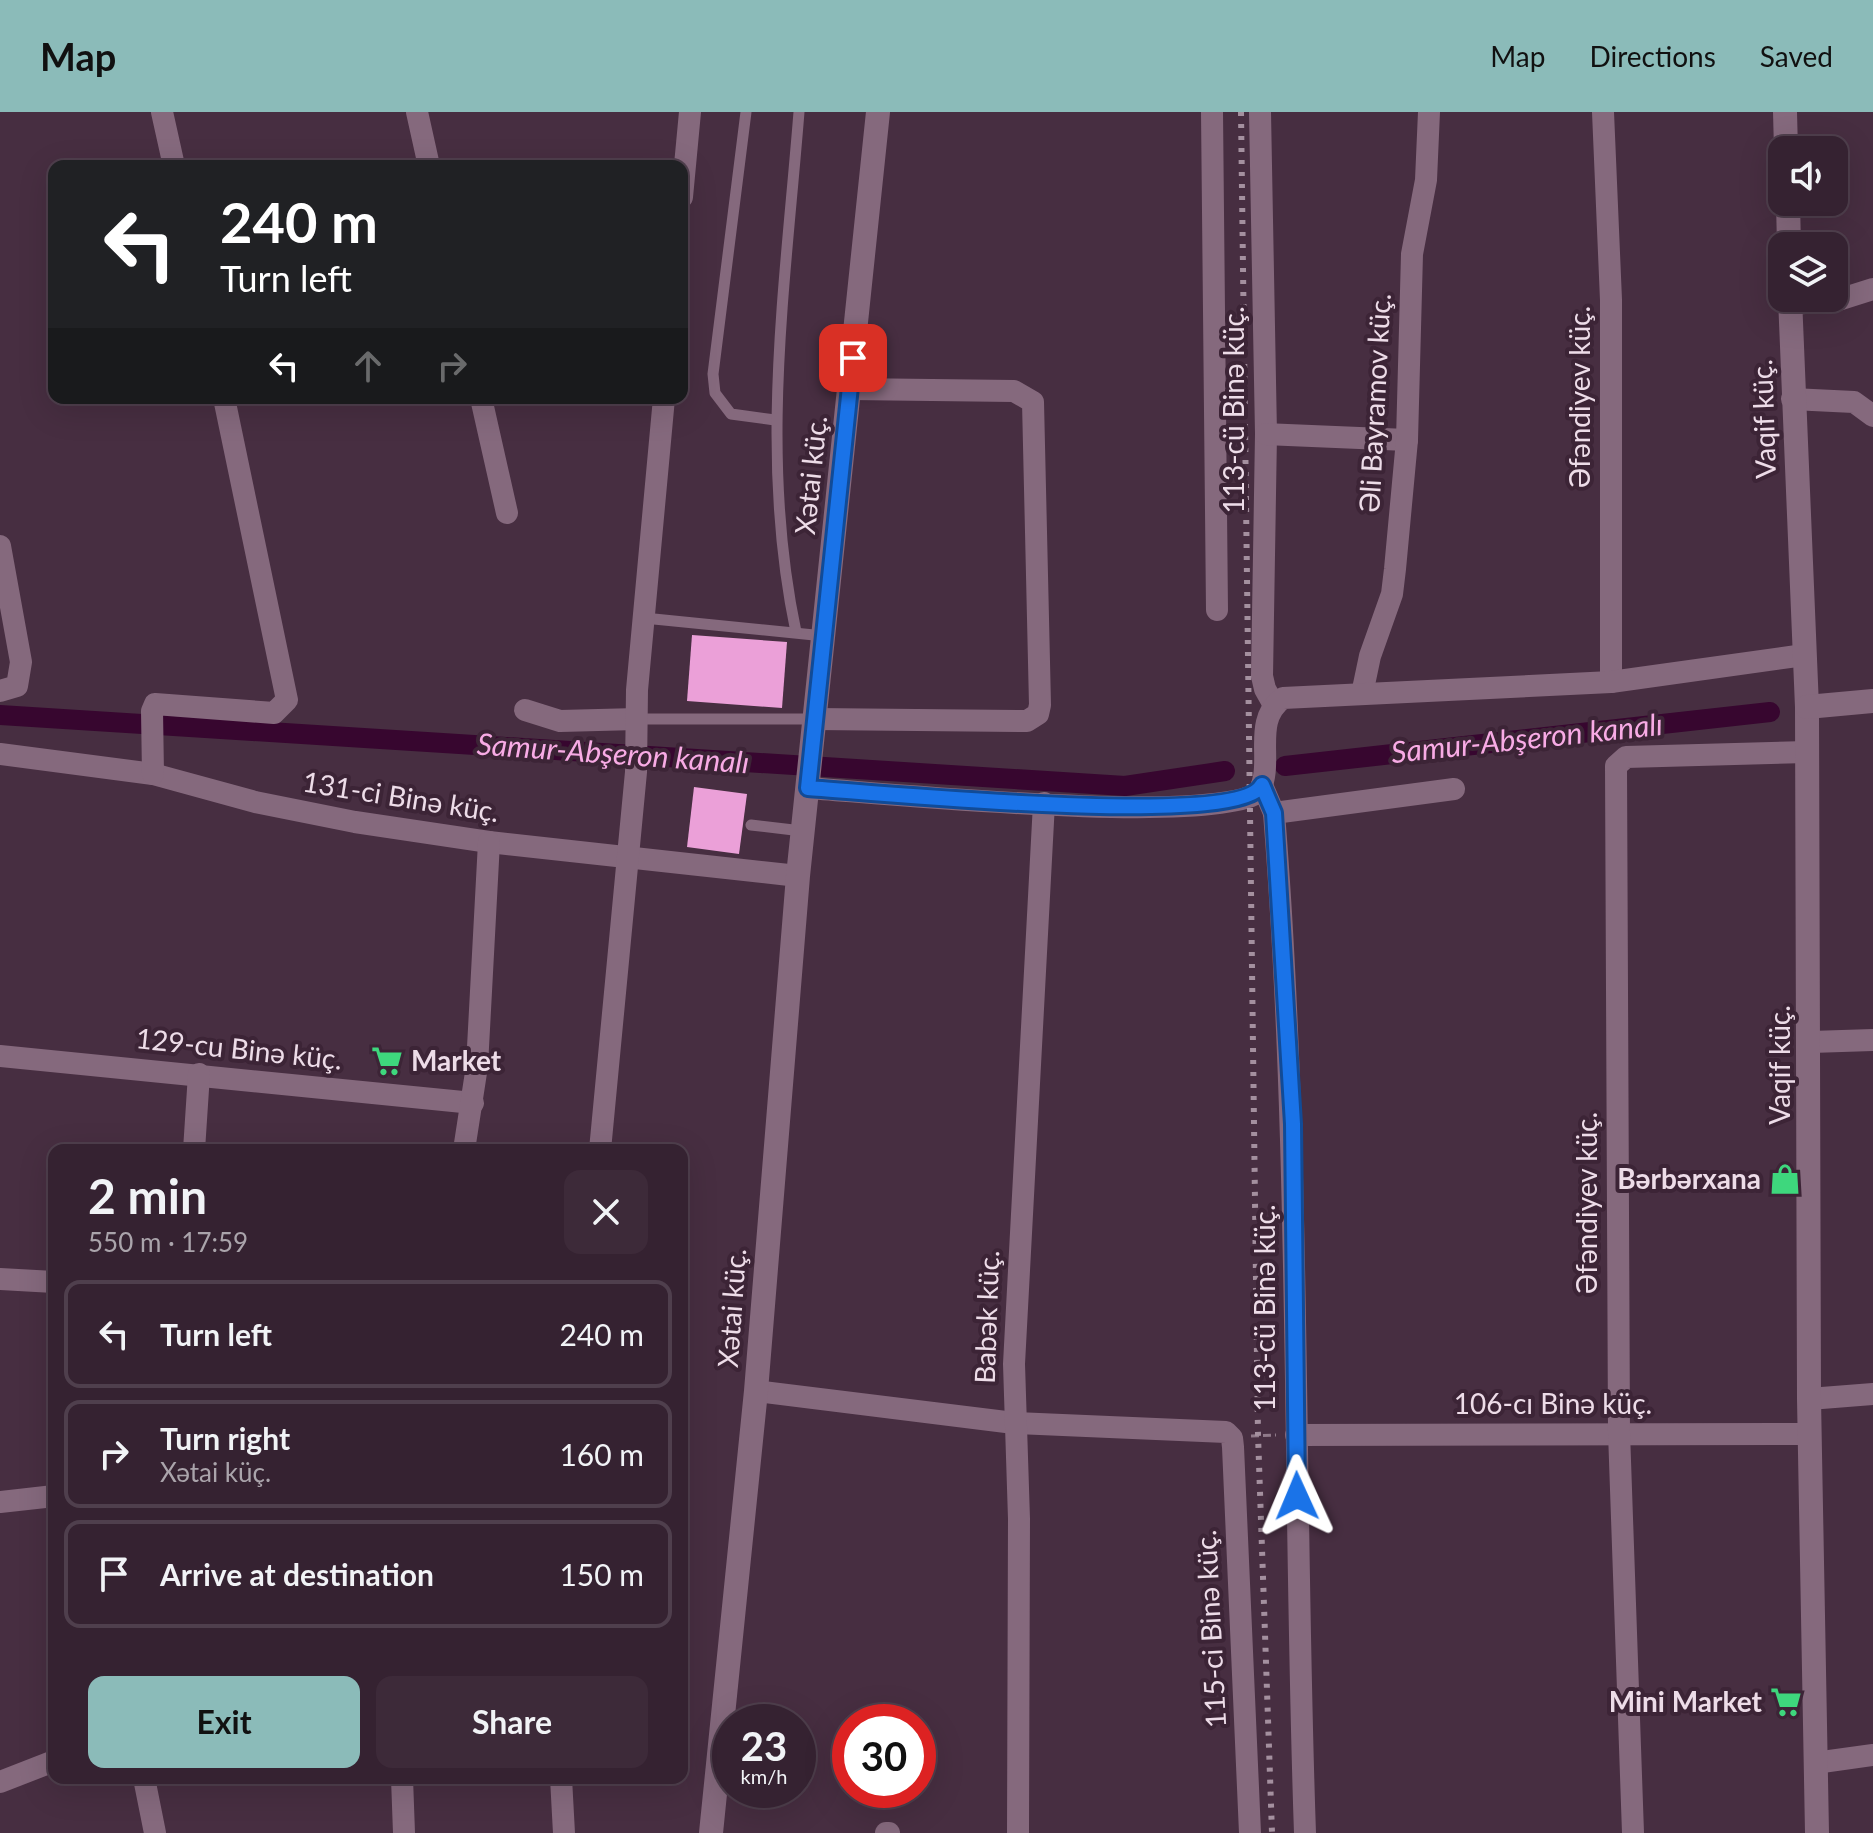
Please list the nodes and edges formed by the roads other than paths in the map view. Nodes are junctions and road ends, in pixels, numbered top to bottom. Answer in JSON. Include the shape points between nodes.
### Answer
{"nodes":[{"id":1,"x":162,"y":112,"type":"edge"},
{"id":2,"x":417,"y":112,"type":"edge"},
{"id":3,"x":690,"y":112,"type":"edge"},
{"id":4,"x":746,"y":112,"type":"edge"},
{"id":5,"x":799,"y":112,"type":"edge"},
{"id":6,"x":878,"y":112,"type":"edge"},
{"id":7,"x":1212,"y":112,"type":"edge"},
{"id":8,"x":1260,"y":112,"type":"edge"},
{"id":9,"x":1429,"y":112,"type":"edge"},
{"id":10,"x":1603,"y":112,"type":"edge"},
{"id":11,"x":1785,"y":112,"type":"edge"},
{"id":12,"x":1786,"y":136,"type":"edge"},
{"id":13,"x":173,"y":160,"type":"edge"},
{"id":14,"x":428,"y":160,"type":"edge"},
{"id":15,"x":685,"y":160,"type":"edge"},
{"id":16,"x":1873,"y":289,"type":"edge"},
{"id":17,"x":1848,"y":297,"type":"edge"},
{"id":18,"x":1790,"y":312,"type":"edge"},
{"id":19,"x":850,"y":389,"type":"junction"},
{"id":20,"x":1792,"y":399,"type":"junction"},
{"id":21,"x":225,"y":404,"type":"edge"},
{"id":22,"x":482,"y":404,"type":"edge"},
{"id":23,"x":663,"y":404,"type":"edge"},
{"id":24,"x":1873,"y":416,"type":"edge"},
{"id":25,"x":775,"y":420,"type":"junction"},
{"id":26,"x":1266,"y":434,"type":"junction"},
{"id":27,"x":1407,"y":440,"type":"junction"},
{"id":28,"x":507,"y":513,"type":"dead end"},
{"id":29,"x":0,"y":546,"type":"edge"},
{"id":30,"x":1217,"y":610,"type":"dead end"},
{"id":31,"x":644,"y":618,"type":"junction"},
{"id":32,"x":796,"y":632,"type":"junction"},
{"id":33,"x":825,"y":636,"type":"junction"},
{"id":34,"x":1804,"y":655,"type":"junction"},
{"id":35,"x":1611,"y":682,"type":"junction"},
{"id":36,"x":0,"y":691,"type":"edge"},
{"id":37,"x":1362,"y":694,"type":"junction"},
{"id":38,"x":1873,"y":701,"type":"edge"},
{"id":39,"x":1274,"y":705,"type":"junction"},
{"id":40,"x":1807,"y":707,"type":"junction"},
{"id":41,"x":525,"y":710,"type":"dead end"},
{"id":42,"x":815,"y":719,"type":"junction"},
{"id":43,"x":637,"y":729,"type":"junction"},
{"id":44,"x":1807,"y":752,"type":"junction"},
{"id":45,"x":0,"y":754,"type":"edge"},
{"id":46,"x":153,"y":774,"type":"junction"},
{"id":47,"x":1262,"y":785,"type":"junction"},
{"id":48,"x":808,"y":788,"type":"junction"},
{"id":49,"x":1454,"y":789,"type":"dead end"},
{"id":50,"x":1044,"y":803,"type":"junction"},
{"id":51,"x":1274,"y":813,"type":"junction"},
{"id":52,"x":751,"y":825,"type":"dead end"},
{"id":53,"x":803,"y":831,"type":"junction"},
{"id":54,"x":489,"y":842,"type":"junction"},
{"id":55,"x":629,"y":855,"type":"junction"},
{"id":56,"x":798,"y":876,"type":"junction"},
{"id":57,"x":1873,"y":1040,"type":"edge"},
{"id":58,"x":1811,"y":1042,"type":"junction"},
{"id":59,"x":0,"y":1056,"type":"edge"},
{"id":60,"x":199,"y":1074,"type":"junction"},
{"id":61,"x":473,"y":1103,"type":"junction"},
{"id":62,"x":194,"y":1144,"type":"edge"},
{"id":63,"x":465,"y":1144,"type":"edge"},
{"id":64,"x":601,"y":1144,"type":"edge"},
{"id":65,"x":0,"y":1279,"type":"edge"},
{"id":66,"x":48,"y":1282,"type":"edge"},
{"id":67,"x":756,"y":1391,"type":"junction"},
{"id":68,"x":1873,"y":1394,"type":"edge"},
{"id":69,"x":1809,"y":1399,"type":"junction"},
{"id":70,"x":1014,"y":1423,"type":"junction"},
{"id":71,"x":1619,"y":1432,"type":"junction"},
{"id":72,"x":1810,"y":1434,"type":"junction"},
{"id":73,"x":1296,"y":1435,"type":"junction"},
{"id":74,"x":48,"y":1497,"type":"edge"},
{"id":75,"x":0,"y":1502,"type":"edge"},
{"id":76,"x":1873,"y":1755,"type":"edge"},
{"id":77,"x":48,"y":1763,"type":"edge"},
{"id":78,"x":1815,"y":1763,"type":"junction"},
{"id":79,"x":0,"y":1782,"type":"edge"},
{"id":80,"x":145,"y":1784,"type":"edge"},
{"id":81,"x":402,"y":1784,"type":"edge"},
{"id":82,"x":561,"y":1784,"type":"edge"},
{"id":83,"x":155,"y":1833,"type":"edge"},
{"id":84,"x":404,"y":1833,"type":"edge"},
{"id":85,"x":564,"y":1833,"type":"edge"},
{"id":86,"x":711,"y":1833,"type":"edge"},
{"id":87,"x":1018,"y":1833,"type":"edge"},
{"id":88,"x":1250,"y":1833,"type":"edge"},
{"id":89,"x":1305,"y":1833,"type":"edge"},
{"id":90,"x":1633,"y":1833,"type":"edge"},
{"id":91,"x":1817,"y":1833,"type":"edge"}],
"edges":[{"from":1,"to":13,"type":"street"},
{"from":2,"to":14,"type":"street"},
{"from":3,"to":15,"type":"street"},
{"from":4,"to":25,"type":"lane","via":[[713,374],[715,393],[731,414]]},
{"from":5,"to":25,"type":"lane"},
{"from":6,"to":19,"type":"street","name":"Xətai küç."},
{"from":7,"to":30,"type":"street"},
{"from":8,"to":26,"type":"street","name":"113-cü Binə küç."},
{"from":9,"to":27,"type":"street","name":"Əli Bayramov küç.","via":[[1426,180],[1412,254]]},
{"from":10,"to":35,"type":"street","name":"Əfəndiyev küç.","via":[[1611,300]]},
{"from":11,"to":12,"type":"street"},
{"from":16,"to":17,"type":"street"},
{"from":18,"to":20,"type":"street","name":"Vaqif küç."},
{"from":19,"to":33,"type":"street","name":"Xətai küç."},
{"from":19,"to":42,"type":"street","via":[[1014,391],[1033,402],[1040,705],[1038,714],[1027,721]]},
{"from":20,"to":24,"type":"street","via":[[1854,402]]},
{"from":20,"to":34,"type":"street","name":"Vaqif küç."},
{"from":21,"to":46,"type":"street","via":[[287,700],[274,713],[155,704]]},
{"from":22,"to":28,"type":"street"},
{"from":23,"to":31,"type":"street"},
{"from":25,"to":32,"type":"lane","via":[[779,535]]},
{"from":26,"to":27,"type":"street"},
{"from":26,"to":39,"type":"street","name":"113-cü Binə küç.","via":[[1262,676]]},
{"from":27,"to":37,"type":"street","name":"Əli Bayramov küç.","via":[[1392,594]]},
{"from":29,"to":36,"type":"street","via":[[21,662],[17,686]]},
{"from":31,"to":32,"type":"lane"},
{"from":31,"to":43,"type":"street"},
{"from":32,"to":33,"type":"lane"},
{"from":33,"to":42,"type":"street","name":"Xətai küç."},
{"from":34,"to":35,"type":"street"},
{"from":34,"to":40,"type":"street","name":"Vaqif küç."},
{"from":35,"to":37,"type":"street"},
{"from":37,"to":39,"type":"street","via":[[1283,698]]},
{"from":38,"to":40,"type":"street"},
{"from":39,"to":47,"type":"street","via":[[1266,723]]},
{"from":40,"to":44,"type":"street","name":"Vaqif küç."},
{"from":41,"to":43,"type":"street","via":[[560,721]]},
{"from":42,"to":43,"type":"lane"},
{"from":42,"to":48,"type":"street","name":"Xətai küç."},
{"from":43,"to":55,"type":"street"},
{"from":44,"to":58,"type":"street","name":"Vaqif küç."},
{"from":44,"to":71,"type":"street","name":"Əfəndiyev küç.","via":[[1626,757],[1616,766]]},
{"from":45,"to":46,"type":"street","name":"131-ci Binə küç."},
{"from":46,"to":54,"type":"street","name":"131-ci Binə küç.","via":[[295,812]]},
{"from":47,"to":50,"type":"street","via":[[1247,799],[1211,803]]},
{"from":47,"to":51,"type":"street","name":"113-cü Binə küç."},
{"from":48,"to":50,"type":"street"},
{"from":48,"to":53,"type":"street","name":"Xətai küç."},
{"from":49,"to":51,"type":"street"},
{"from":50,"to":70,"type":"street","name":"Babək küç."},
{"from":51,"to":73,"type":"street","name":"113-cü Binə küç.","via":[[1290,1029]]},
{"from":52,"to":53,"type":"lane"},
{"from":53,"to":56,"type":"street","name":"Xətai küç."},
{"from":54,"to":55,"type":"street","name":"131-ci Binə küç."},
{"from":54,"to":61,"type":"street"},
{"from":55,"to":56,"type":"street","name":"131-ci Binə küç."},
{"from":55,"to":64,"type":"street"},
{"from":56,"to":67,"type":"street","name":"Xətai küç."},
{"from":57,"to":58,"type":"street"},
{"from":58,"to":69,"type":"street","name":"Vaqif küç."},
{"from":59,"to":60,"type":"street","name":"129-cu Binə küç."},
{"from":60,"to":61,"type":"street","name":"129-cu Binə küç."},
{"from":60,"to":62,"type":"street"},
{"from":61,"to":63,"type":"street"},
{"from":65,"to":66,"type":"street"},
{"from":67,"to":70,"type":"street"},
{"from":67,"to":86,"type":"street","name":"Xətai küç."},
{"from":68,"to":69,"type":"street"},
{"from":69,"to":72,"type":"street","name":"Vaqif küç."},
{"from":70,"to":87,"type":"street","name":"Babək küç.","via":[[1019,1519]]},
{"from":70,"to":88,"type":"street","name":"115-ci Binə küç.","via":[[1226,1433]]},
{"from":71,"to":72,"type":"street","name":"106-cı Binə küç."},
{"from":71,"to":73,"type":"street","name":"106-cı Binə küç."},
{"from":71,"to":90,"type":"street","name":"Əfəndiyev küç."},
{"from":72,"to":78,"type":"street","name":"Vaqif küç."},
{"from":73,"to":89,"type":"street","name":"113-cü Binə küç."},
{"from":74,"to":75,"type":"street"},
{"from":76,"to":78,"type":"street"},
{"from":77,"to":79,"type":"street"},
{"from":78,"to":91,"type":"street","name":"Vaqif küç."},
{"from":80,"to":83,"type":"street"},
{"from":81,"to":84,"type":"street"},
{"from":82,"to":85,"type":"street"}]}
